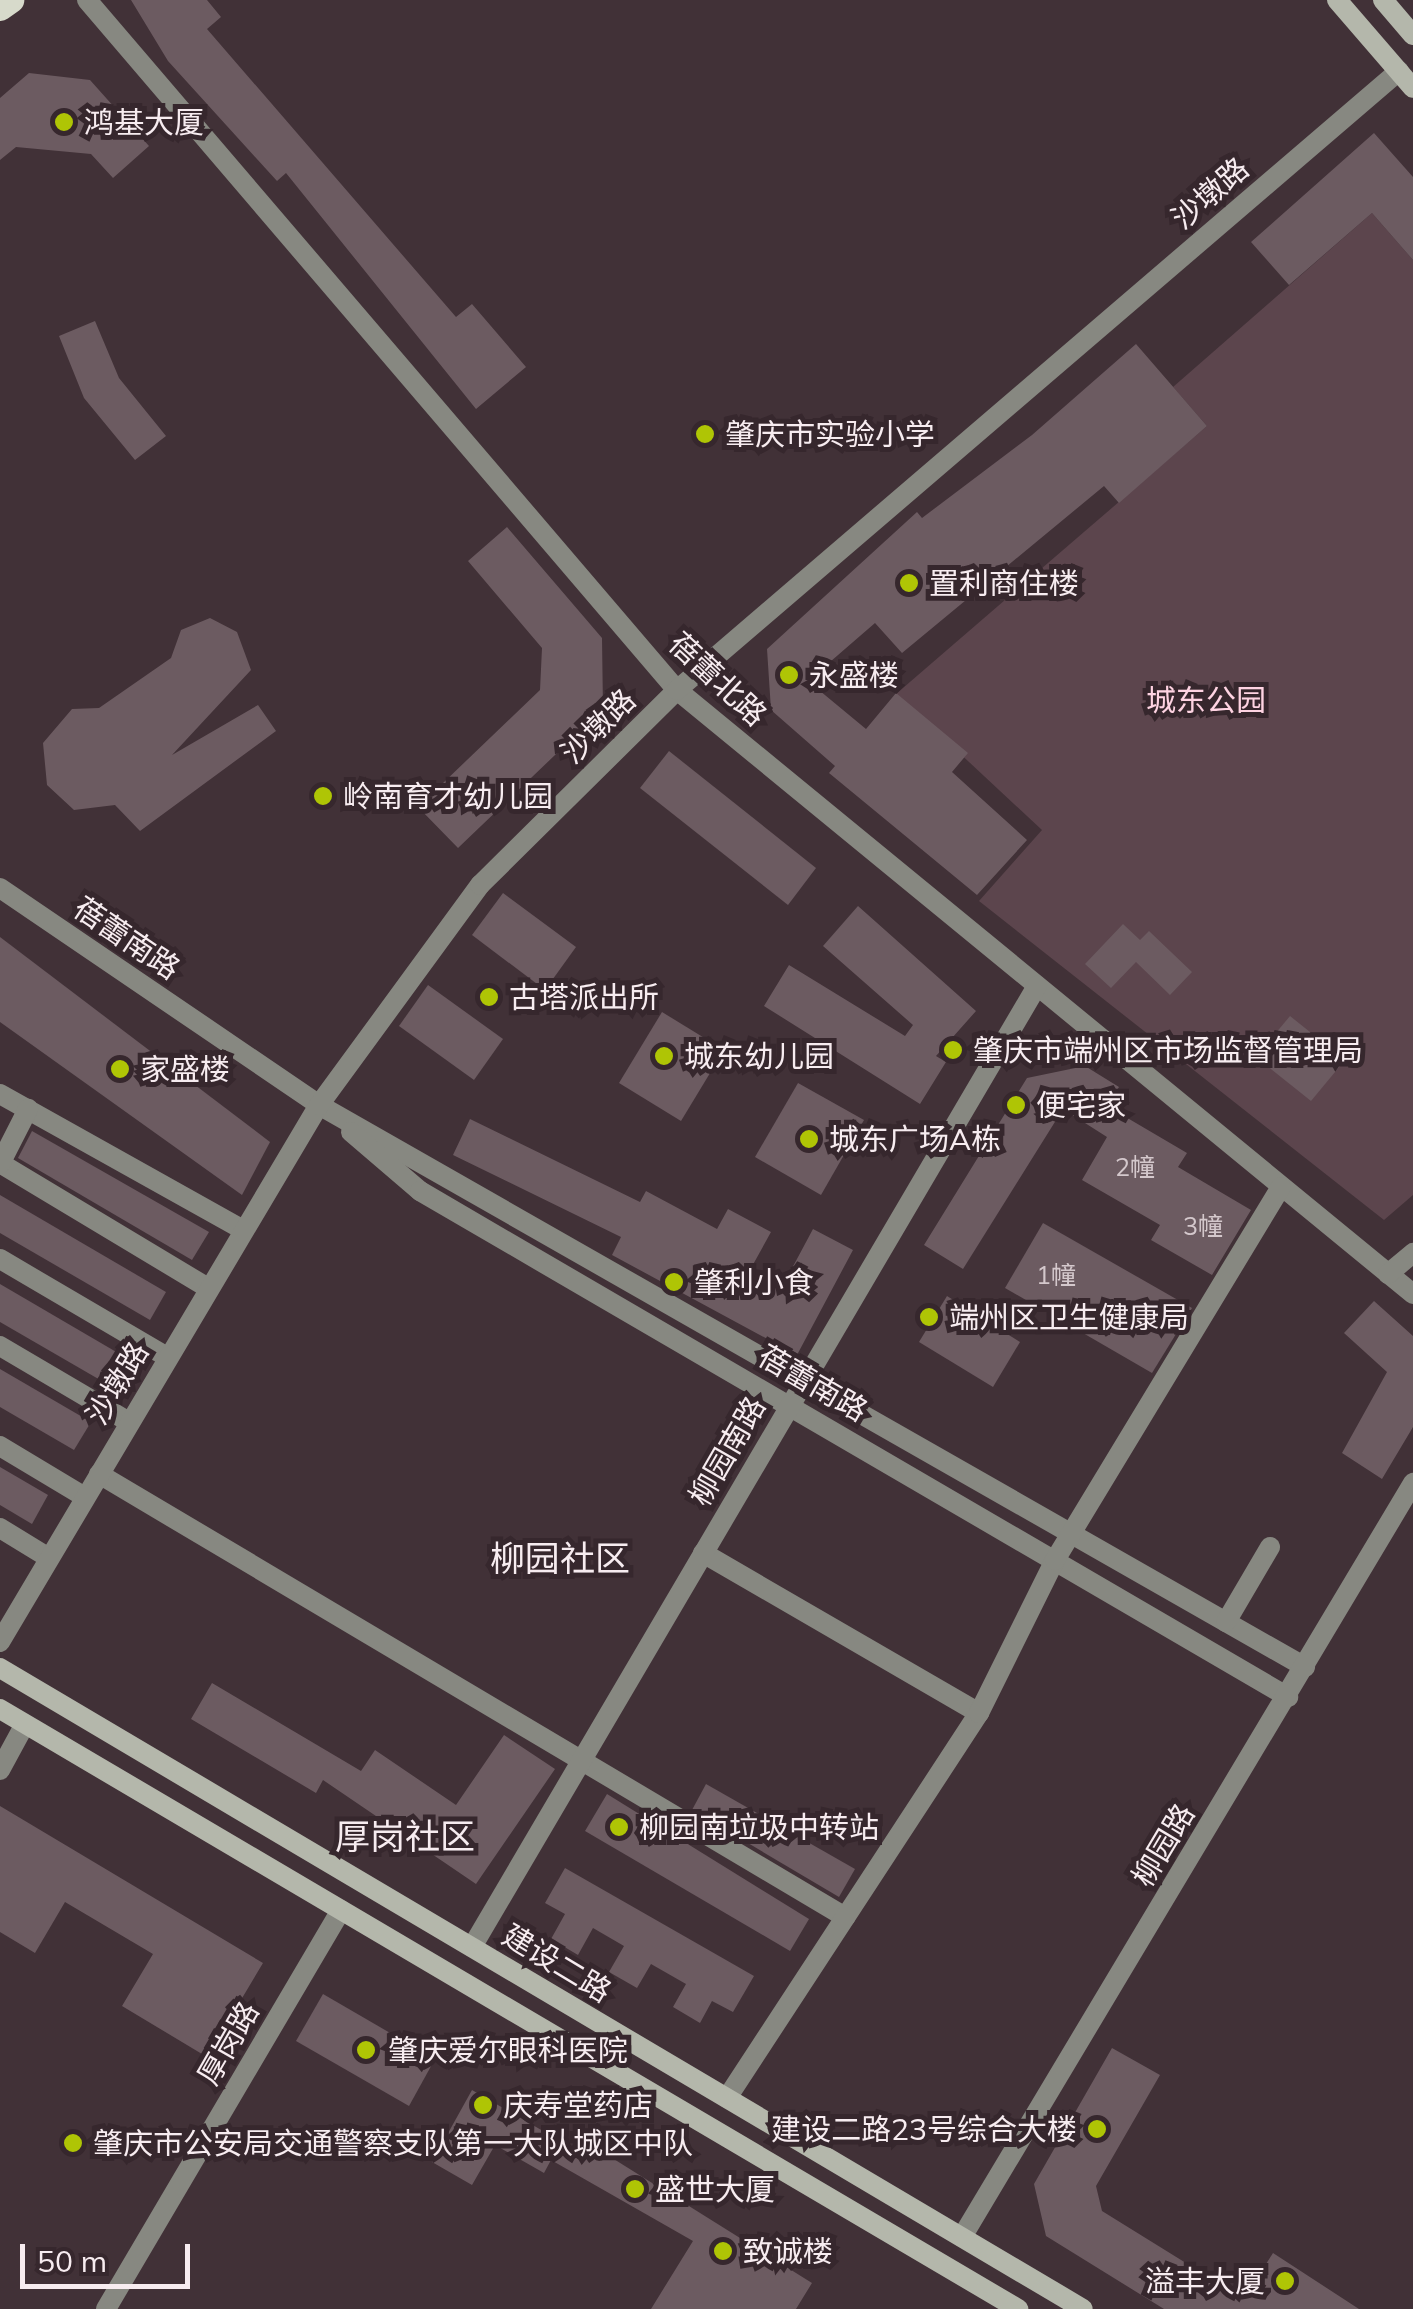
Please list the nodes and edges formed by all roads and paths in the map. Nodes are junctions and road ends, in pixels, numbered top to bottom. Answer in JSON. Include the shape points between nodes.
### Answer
{"nodes":[{"id":1,"x":11,"y":0,"type":"edge"},
{"id":2,"x":88,"y":0,"type":"edge"},
{"id":3,"x":1338,"y":0,"type":"edge"},
{"id":4,"x":1383,"y":0,"type":"edge"},
{"id":5,"x":0,"y":8,"type":"edge"},
{"id":6,"x":1413,"y":34,"type":"edge"},
{"id":7,"x":1399,"y":71,"type":"junction"},
{"id":8,"x":1413,"y":88,"type":"edge"},
{"id":9,"x":677,"y":690,"type":"junction"},
{"id":10,"x":0,"y":888,"type":"edge"},
{"id":11,"x":1037,"y":986,"type":"junction"},
{"id":12,"x":0,"y":1094,"type":"edge"},
{"id":13,"x":318,"y":1105,"type":"junction"},
{"id":14,"x":28,"y":1109,"type":"junction"},
{"id":15,"x":0,"y":1164,"type":"edge"},
{"id":16,"x":1282,"y":1187,"type":"junction"},
{"id":17,"x":242,"y":1229,"type":"junction"},
{"id":18,"x":1413,"y":1253,"type":"edge"},
{"id":19,"x":0,"y":1259,"type":"edge"},
{"id":20,"x":1388,"y":1274,"type":"junction"},
{"id":21,"x":208,"y":1288,"type":"junction"},
{"id":22,"x":1413,"y":1294,"type":"edge"},
{"id":23,"x":0,"y":1346,"type":"edge"},
{"id":24,"x":167,"y":1358,"type":"junction"},
{"id":25,"x":804,"y":1380,"type":"junction"},
{"id":26,"x":790,"y":1404,"type":"junction"},
{"id":27,"x":129,"y":1422,"type":"junction"},
{"id":28,"x":0,"y":1446,"type":"edge"},
{"id":29,"x":99,"y":1474,"type":"junction"},
{"id":30,"x":1413,"y":1483,"type":"edge"},
{"id":31,"x":85,"y":1497,"type":"junction"},
{"id":32,"x":0,"y":1528,"type":"edge"},
{"id":33,"x":1071,"y":1533,"type":"junction"},
{"id":34,"x":1270,"y":1546,"type":"dead end"},
{"id":35,"x":702,"y":1553,"type":"junction"},
{"id":36,"x":50,"y":1558,"type":"junction"},
{"id":37,"x":1055,"y":1560,"type":"junction"},
{"id":38,"x":1226,"y":1622,"type":"junction"},
{"id":39,"x":0,"y":1642,"type":"edge"},
{"id":40,"x":1306,"y":1667,"type":"junction"},
{"id":41,"x":0,"y":1668,"type":"edge"},
{"id":42,"x":1288,"y":1697,"type":"junction"},
{"id":43,"x":0,"y":1709,"type":"edge"},
{"id":44,"x":979,"y":1713,"type":"junction"},
{"id":45,"x":25,"y":1724,"type":"junction"},
{"id":46,"x":581,"y":1760,"type":"junction"},
{"id":47,"x":0,"y":1770,"type":"edge"},
{"id":48,"x":341,"y":1910,"type":"junction"},
{"id":49,"x":845,"y":1918,"type":"junction"},
{"id":50,"x":472,"y":1947,"type":"junction"},
{"id":51,"x":727,"y":2098,"type":"junction"},
{"id":52,"x":962,"y":2237,"type":"junction"},
{"id":53,"x":1016,"y":2308,"type":"edge"},
{"id":54,"x":106,"y":2309,"type":"edge"},
{"id":55,"x":1082,"y":2309,"type":"edge"}],
"edges":[{"from":1,"to":5,"type":"main road"},
{"from":2,"to":9,"type":"street","name":"蓓蕾北路"},
{"from":3,"to":7,"type":"main road"},
{"from":4,"to":6,"type":"main road"},
{"from":7,"to":8,"type":"main road"},
{"from":7,"to":9,"type":"street","name":"沙墩路"},
{"from":9,"to":11,"type":"street","name":"蓓蕾北路"},
{"from":9,"to":13,"type":"street","name":"沙墩路","via":[[480,885]]},
{"from":10,"to":13,"type":"street","name":"蓓蕾南路"},
{"from":11,"to":16,"type":"street","name":"蓓蕾北路"},
{"from":11,"to":25,"type":"street","name":"柳园南路"},
{"from":12,"to":14,"type":"street"},
{"from":13,"to":17,"type":"street","name":"沙墩路"},
{"from":13,"to":25,"type":"street","name":"蓓蕾南路"},
{"from":13,"to":26,"type":"street","name":"蓓蕾南路","via":[[420,1191]]},
{"from":14,"to":15,"type":"street"},
{"from":14,"to":17,"type":"street"},
{"from":15,"to":21,"type":"street"},
{"from":16,"to":20,"type":"street","name":"蓓蕾北路"},
{"from":16,"to":33,"type":"street"},
{"from":17,"to":21,"type":"street","name":"沙墩路"},
{"from":18,"to":20,"type":"street"},
{"from":19,"to":24,"type":"street"},
{"from":20,"to":22,"type":"street","name":"蓓蕾北路"},
{"from":21,"to":24,"type":"street","name":"沙墩路"},
{"from":23,"to":27,"type":"street"},
{"from":24,"to":27,"type":"street","name":"沙墩路"},
{"from":25,"to":26,"type":"street","name":"柳园南路"},
{"from":25,"to":33,"type":"street","name":"蓓蕾南路"},
{"from":26,"to":35,"type":"street","name":"柳园南路"},
{"from":26,"to":37,"type":"street","name":"蓓蕾南路"},
{"from":27,"to":29,"type":"street","name":"沙墩路"},
{"from":28,"to":31,"type":"street"},
{"from":29,"to":31,"type":"street","name":"沙墩路"},
{"from":29,"to":46,"type":"street"},
{"from":30,"to":40,"type":"street","name":"柳园路"},
{"from":31,"to":36,"type":"street","name":"沙墩路"},
{"from":32,"to":36,"type":"street"},
{"from":33,"to":37,"type":"street"},
{"from":33,"to":38,"type":"street","name":"蓓蕾南路"},
{"from":34,"to":38,"type":"street"},
{"from":35,"to":44,"type":"street"},
{"from":35,"to":46,"type":"street","name":"柳园南路"},
{"from":36,"to":39,"type":"street","name":"沙墩路"},
{"from":37,"to":42,"type":"street","name":"蓓蕾南路"},
{"from":37,"to":44,"type":"street"},
{"from":38,"to":40,"type":"street","name":"蓓蕾南路"},
{"from":40,"to":42,"type":"street","name":"柳园路"},
{"from":41,"to":50,"type":"main road","name":"建设二路"},
{"from":42,"to":52,"type":"street","name":"柳园路"},
{"from":43,"to":45,"type":"main road"},
{"from":44,"to":49,"type":"street"},
{"from":45,"to":47,"type":"street"},
{"from":45,"to":48,"type":"main road"},
{"from":46,"to":49,"type":"street"},
{"from":46,"to":50,"type":"street","name":"柳园南路"},
{"from":48,"to":53,"type":"main road"},
{"from":48,"to":54,"type":"street","name":"厚岗路"},
{"from":49,"to":51,"type":"street"},
{"from":50,"to":51,"type":"main road","name":"建设二路"},
{"from":51,"to":52,"type":"main road","name":"建设二路"},
{"from":52,"to":55,"type":"main road","name":"建设二路"}]}
